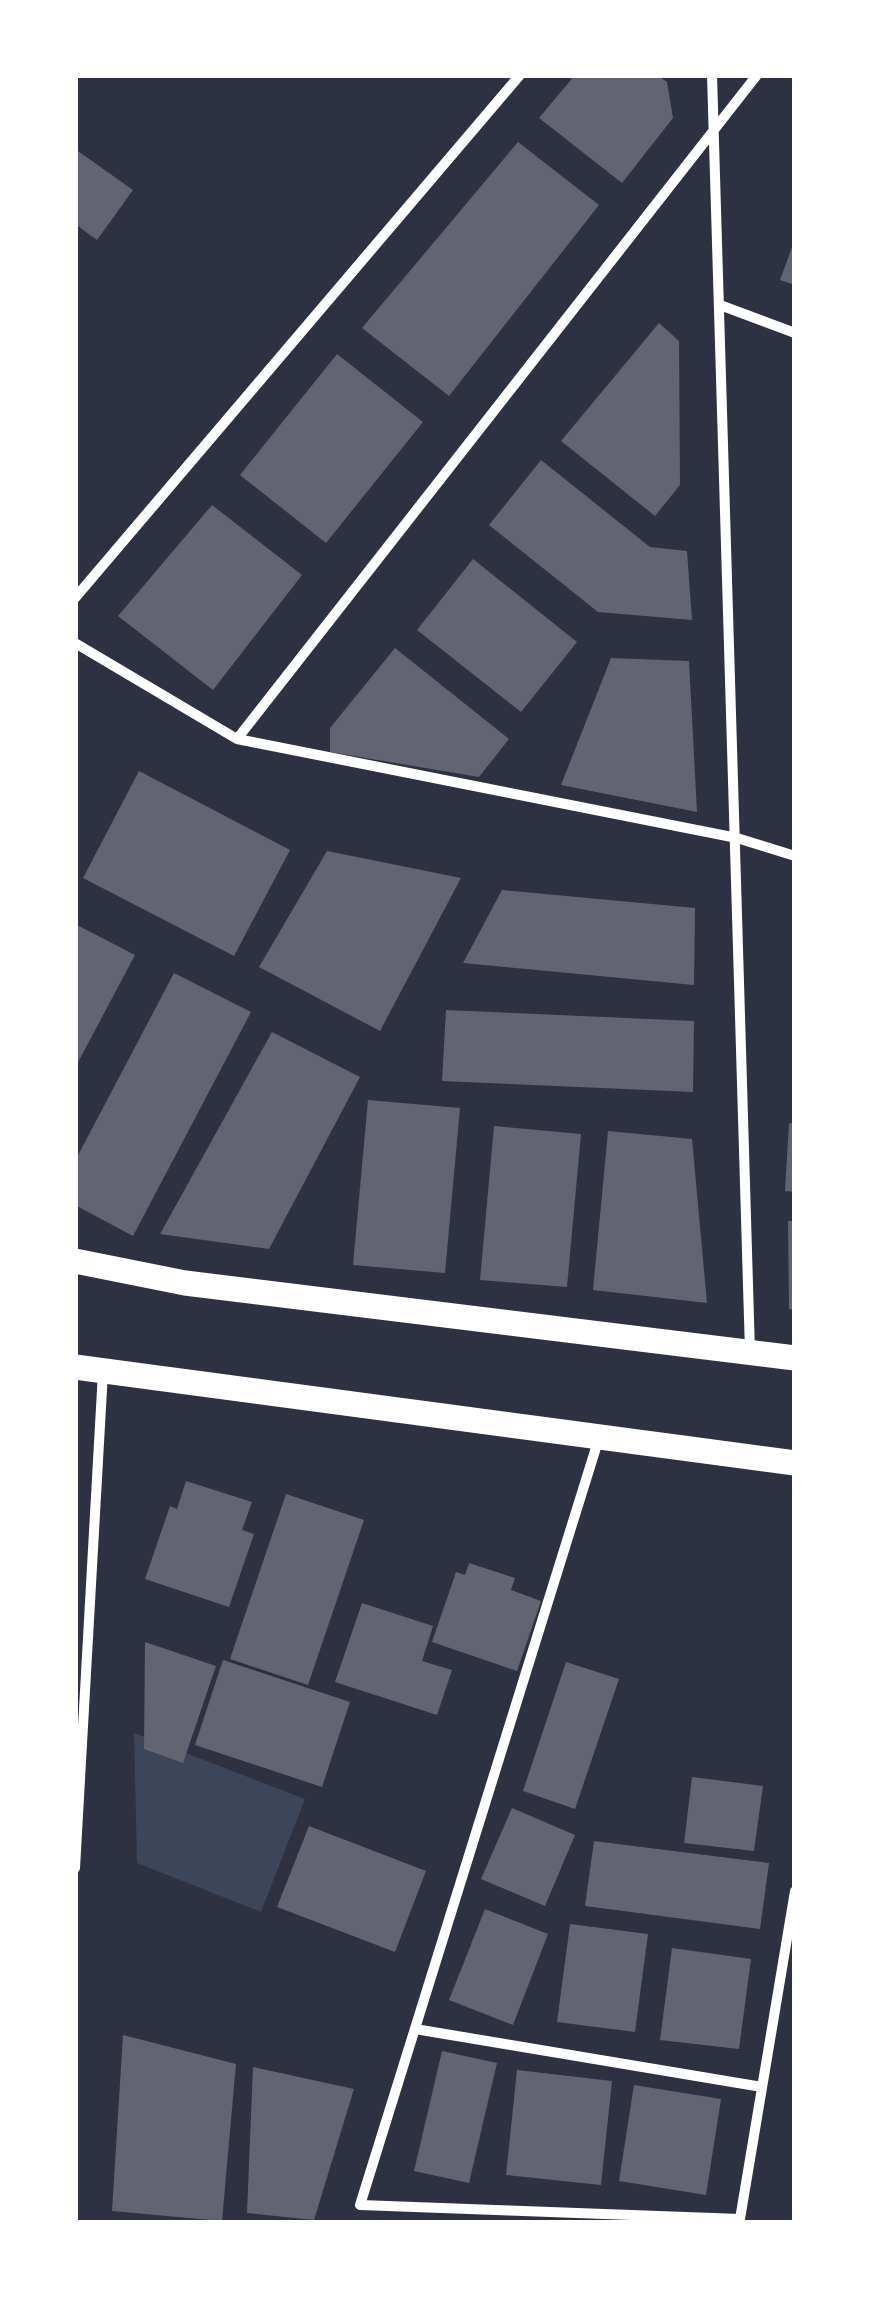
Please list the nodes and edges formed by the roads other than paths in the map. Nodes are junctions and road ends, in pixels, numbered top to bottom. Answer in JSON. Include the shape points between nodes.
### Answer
{"nodes":[{"id":1,"x":520,"y":75,"type":"edge"},
{"id":2,"x":712,"y":75,"type":"edge"},
{"id":3,"x":758,"y":75,"type":"edge"},
{"id":4,"x":714,"y":132,"type":"junction"},
{"id":5,"x":720,"y":305,"type":"junction"},
{"id":6,"x":795,"y":333,"type":"edge"},
{"id":7,"x":75,"y":598,"type":"edge"},
{"id":8,"x":75,"y":643,"type":"edge"},
{"id":9,"x":238,"y":739,"type":"junction"},
{"id":10,"x":737,"y":838,"type":"junction"},
{"id":11,"x":795,"y":856,"type":"edge"},
{"id":12,"x":75,"y":1261,"type":"edge"},
{"id":13,"x":750,"y":1353,"type":"junction"},
{"id":14,"x":795,"y":1358,"type":"edge"},
{"id":15,"x":75,"y":1367,"type":"edge"},
{"id":16,"x":104,"y":1371,"type":"junction"},
{"id":17,"x":600,"y":1437,"type":"junction"},
{"id":18,"x":795,"y":1463,"type":"edge"},
{"id":19,"x":75,"y":1868,"type":"edge"},
{"id":20,"x":795,"y":1891,"type":"edge"},
{"id":21,"x":415,"y":2030,"type":"junction"},
{"id":22,"x":762,"y":2087,"type":"junction"},
{"id":23,"x":523,"y":2217,"type":"edge"}],
"edges":[{"from":1,"to":7,"type":"street"},
{"from":2,"to":4,"type":"street"},
{"from":3,"to":4,"type":"street"},
{"from":4,"to":5,"type":"street"},
{"from":4,"to":9,"type":"street"},
{"from":5,"to":6,"type":"street"},
{"from":5,"to":10,"type":"street"},
{"from":8,"to":9,"type":"street"},
{"from":9,"to":10,"type":"street"},
{"from":10,"to":11,"type":"street"},
{"from":10,"to":13,"type":"street"},
{"from":12,"to":13,"type":"main road","via":[[185,1283]]},
{"from":13,"to":14,"type":"main road"},
{"from":15,"to":16,"type":"main road"},
{"from":16,"to":17,"type":"main road"},
{"from":16,"to":19,"type":"street"},
{"from":17,"to":18,"type":"main road"},
{"from":17,"to":21,"type":"street"},
{"from":20,"to":22,"type":"street"},
{"from":21,"to":22,"type":"street"},
{"from":21,"to":23,"type":"street","via":[[360,2205]]},
{"from":22,"to":23,"type":"street","via":[[740,2218]]}]}
